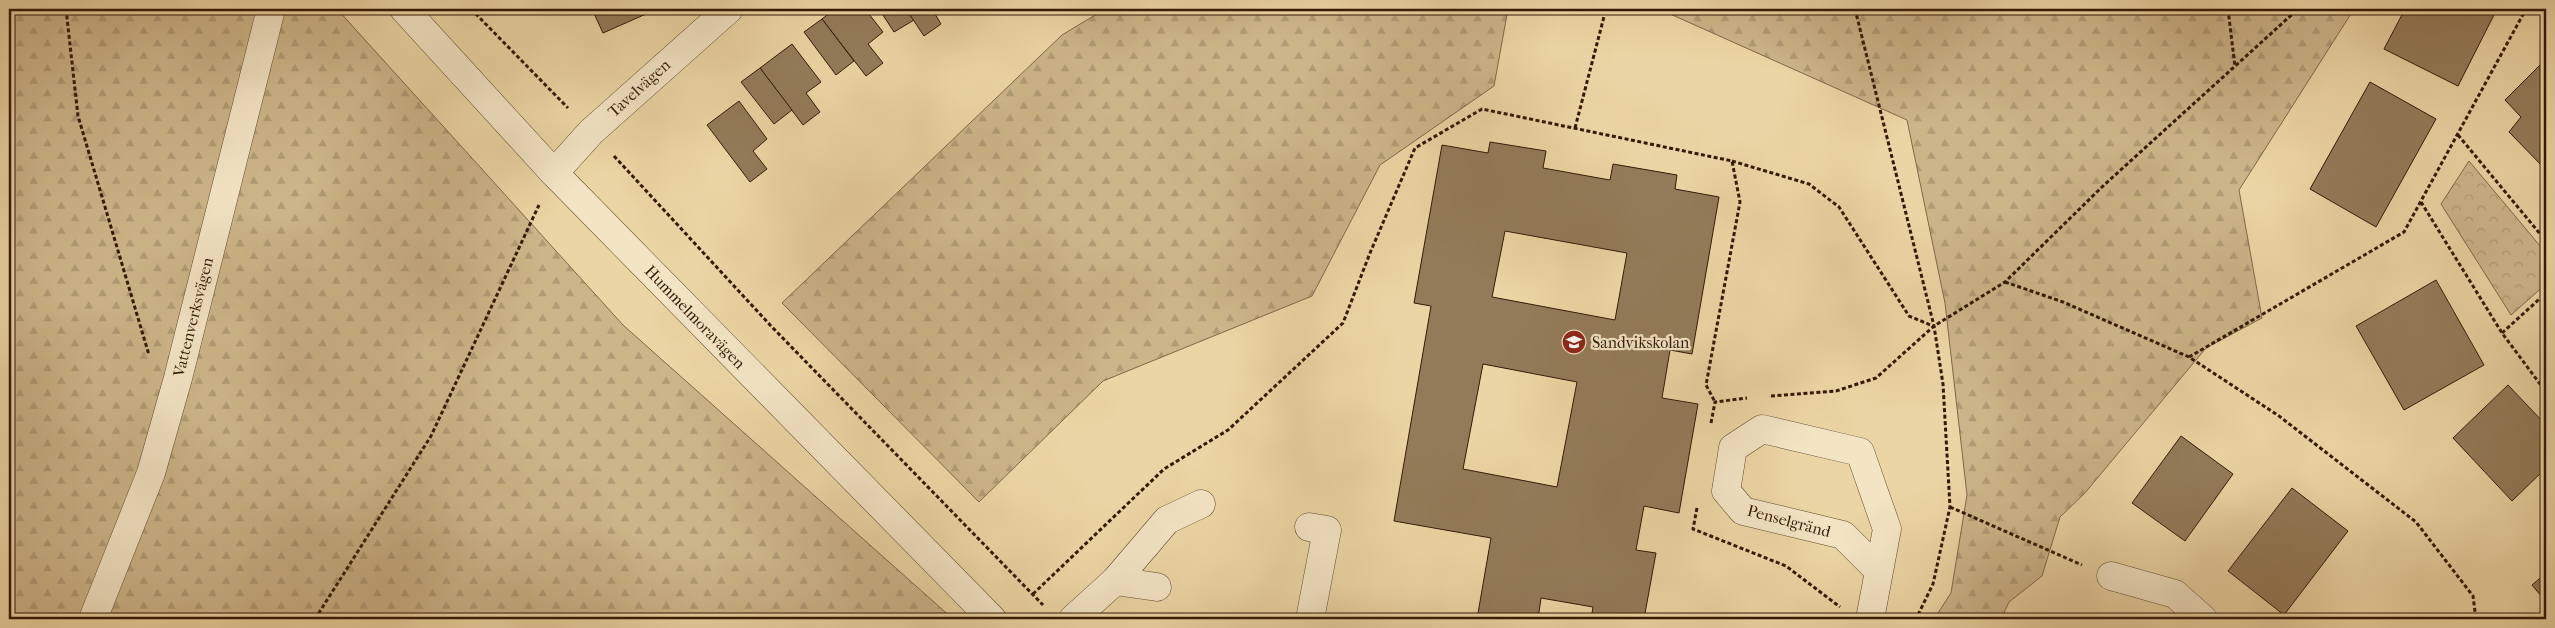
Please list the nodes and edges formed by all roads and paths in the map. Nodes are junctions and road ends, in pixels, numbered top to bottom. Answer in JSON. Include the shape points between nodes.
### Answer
{"nodes":[{"id":1,"x":66,"y":9,"type":"edge"},
{"id":2,"x":271,"y":9,"type":"edge"},
{"id":3,"x":404,"y":9,"type":"edge"},
{"id":4,"x":470,"y":9,"type":"edge"},
{"id":5,"x":1606,"y":9,"type":"edge"},
{"id":6,"x":1855,"y":9,"type":"edge"},
{"id":7,"x":2228,"y":9,"type":"edge"},
{"id":8,"x":2298,"y":9,"type":"edge"},
{"id":9,"x":2526,"y":9,"type":"edge"},
{"id":10,"x":726,"y":10,"type":"edge"},
{"id":11,"x":2235,"y":68,"type":"junction"},
{"id":12,"x":1575,"y":128,"type":"junction"},
{"id":13,"x":591,"y":132,"type":"junction"},
{"id":14,"x":2458,"y":135,"type":"junction"},
{"id":15,"x":1732,"y":161,"type":"junction"},
{"id":16,"x":554,"y":173,"type":"junction"},
{"id":17,"x":2421,"y":202,"type":"junction"},
{"id":18,"x":2546,"y":241,"type":"edge"},
{"id":19,"x":2005,"y":282,"type":"junction"},
{"id":20,"x":2546,"y":293,"type":"edge"},
{"id":21,"x":1934,"y":326,"type":"junction"},
{"id":22,"x":2502,"y":333,"type":"junction"},
{"id":23,"x":2189,"y":357,"type":"junction"},
{"id":24,"x":178,"y":378,"type":"junction"},
{"id":25,"x":2546,"y":392,"type":"edge"},
{"id":26,"x":1764,"y":396,"type":"dead end"},
{"id":27,"x":1754,"y":398,"type":"dead end"},
{"id":28,"x":1715,"y":402,"type":"junction"},
{"id":29,"x":1710,"y":431,"type":"dead end"},
{"id":30,"x":1698,"y":499,"type":"dead end"},
{"id":31,"x":1201,"y":504,"type":"dead end"},
{"id":32,"x":1950,"y":507,"type":"junction"},
{"id":33,"x":1309,"y":527,"type":"dead end"},
{"id":34,"x":1879,"y":571,"type":"junction"},
{"id":35,"x":2111,"y":576,"type":"joint"},
{"id":36,"x":1116,"y":581,"type":"junction"},
{"id":37,"x":1157,"y":587,"type":"dead end"},
{"id":38,"x":1033,"y":594,"type":"junction"},
{"id":39,"x":1045,"y":607,"type":"dead end"},
{"id":40,"x":1841,"y":607,"type":"dead end"},
{"id":41,"x":1302,"y":618,"type":"edge"},
{"id":42,"x":93,"y":619,"type":"edge"},
{"id":43,"x":315,"y":619,"type":"edge"},
{"id":44,"x":992,"y":619,"type":"edge"},
{"id":45,"x":1073,"y":619,"type":"edge"},
{"id":46,"x":1870,"y":619,"type":"edge"},
{"id":47,"x":1916,"y":619,"type":"edge"},
{"id":48,"x":2203,"y":619,"type":"edge"},
{"id":49,"x":2476,"y":619,"type":"edge"}],
"edges":[{"from":1,"to":24,"type":"path","via":[[78,116],[152,366]]},
{"from":2,"to":24,"type":"street","name":"Vattenverksvägen"},
{"from":3,"to":16,"type":"street","name":"Hummelmoravägen"},
{"from":4,"to":13,"type":"path"},
{"from":5,"to":12,"type":"path"},
{"from":6,"to":21,"type":"path"},
{"from":7,"to":11,"type":"path"},
{"from":8,"to":11,"type":"path"},
{"from":9,"to":14,"type":"path"},
{"from":10,"to":13,"type":"street","name":"Tavelvägen"},
{"from":11,"to":19,"type":"path","via":[[2103,186]]},
{"from":12,"to":15,"type":"path"},
{"from":12,"to":38,"type":"path","via":[[1482,109],[1415,148],[1343,323],[1228,430],[1164,469]]},
{"from":13,"to":16,"type":"street","name":"Tavelvägen"},
{"from":13,"to":38,"type":"path","via":[[771,326]]},
{"from":14,"to":17,"type":"path"},
{"from":14,"to":18,"type":"path"},
{"from":15,"to":21,"type":"path","via":[[1810,184],[1839,207],[1909,316]]},
{"from":15,"to":28,"type":"path","via":[[1740,202],[1706,385]]},
{"from":16,"to":43,"type":"path","via":[[431,436]]},
{"from":16,"to":44,"type":"street","name":"Hummelmoravägen"},
{"from":17,"to":22,"type":"path"},
{"from":17,"to":23,"type":"path","via":[[2404,232]]},
{"from":19,"to":21,"type":"path"},
{"from":19,"to":23,"type":"path","via":[[2063,302]]},
{"from":20,"to":22,"type":"path"},
{"from":21,"to":26,"type":"path","via":[[1876,378],[1836,392]]},
{"from":21,"to":32,"type":"path","via":[[1943,384]]},
{"from":22,"to":25,"type":"path"},
{"from":23,"to":49,"type":"path","via":[[2279,416],[2416,522],[2473,596]]},
{"from":24,"to":42,"type":"street","name":"Vattenverksvägen","via":[[151,473]]},
{"from":27,"to":28,"type":"path"},
{"from":28,"to":29,"type":"path"},
{"from":30,"to":40,"type":"path","via":[[1694,528],[1786,566]]},
{"from":31,"to":36,"type":"street","via":[[1168,520]]},
{"from":32,"to":35,"type":"path"},
{"from":32,"to":47,"type":"path","via":[[1933,584]]},
{"from":33,"to":41,"type":"street","via":[[1327,530]]},
{"from":34,"to":34,"type":"street","name":"Penselgränd","via":[[1887,529],[1860,452],[1762,429],[1733,448],[1726,491],[1742,511],[1842,535]]},
{"from":34,"to":46,"type":"street","name":"Penselgränd"},
{"from":35,"to":48,"type":"street","via":[[2176,594]]},
{"from":36,"to":37,"type":"street"},
{"from":36,"to":45,"type":"street"},
{"from":38,"to":39,"type":"path"}]}
